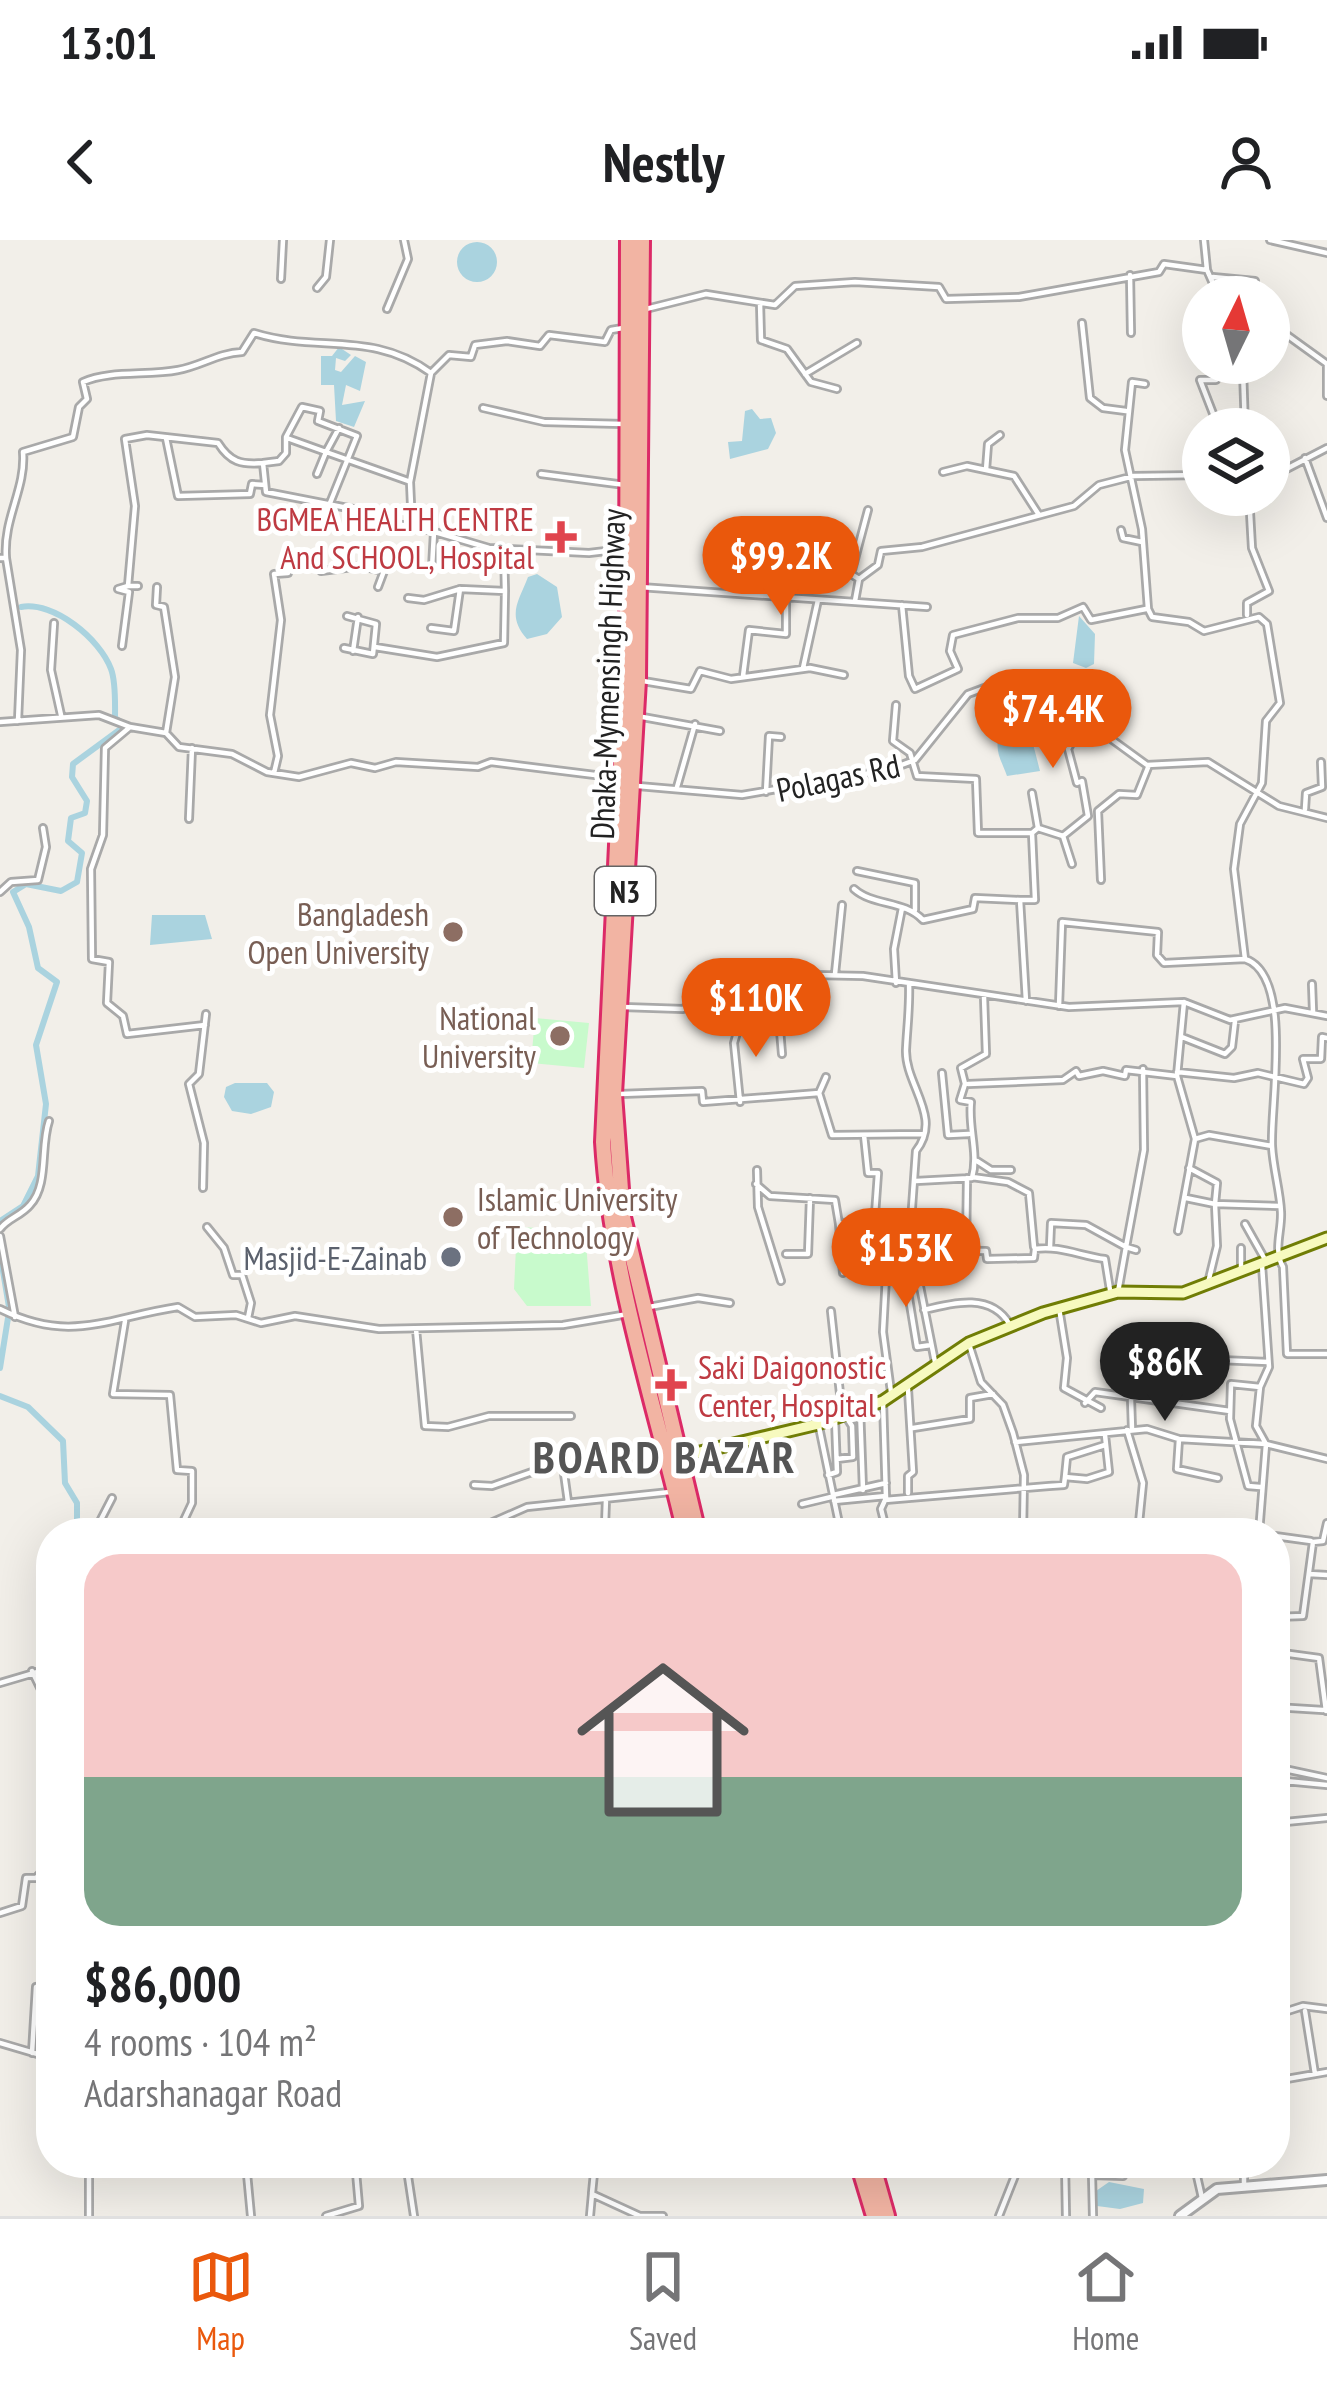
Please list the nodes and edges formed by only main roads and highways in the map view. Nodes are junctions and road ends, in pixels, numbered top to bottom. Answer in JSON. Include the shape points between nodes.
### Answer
{"nodes":[{"id":1,"x":628,"y":240,"type":"edge"},
{"id":2,"x":642,"y":240,"type":"edge"},
{"id":3,"x":626,"y":782,"type":"junction"},
{"id":4,"x":1327,"y":1238,"type":"edge"},
{"id":5,"x":637,"y":1311,"type":"junction"},
{"id":6,"x":679,"y":1457,"type":"junction"},
{"id":7,"x":681,"y":1518,"type":"edge"},
{"id":8,"x":694,"y":1518,"type":"edge"},
{"id":9,"x":863,"y":2178,"type":"edge"},
{"id":10,"x":876,"y":2178,"type":"edge"},
{"id":11,"x":874,"y":2216,"type":"edge"},
{"id":12,"x":887,"y":2216,"type":"edge"}],
"edges":[{"from":1,"to":3,"type":"highway","number":"N3"},
{"from":2,"to":3,"type":"highway","name":"Dhaka-Mymensingh Highway","number":"N3","via":[[638,680]]},
{"from":3,"to":5,"type":"highway","name":"Dhaka-Mymensingh Highway","number":"N3","via":[[614,1094]]},
{"from":3,"to":5,"type":"highway","number":"N3","via":[[603,1142],[609,1209]]},
{"from":4,"to":6,"type":"main road","via":[[1163,1297],[1115,1293],[1059,1308],[969,1343],[860,1408]]},
{"from":5,"to":6,"type":"highway","name":"Dhaka-Mymensingh Highway","number":"N3"},
{"from":5,"to":7,"type":"highway","number":"N3"},
{"from":6,"to":8,"type":"highway","name":"Dhaka-Mymensingh Highway","number":"N3"},
{"from":9,"to":11,"type":"highway"},
{"from":10,"to":12,"type":"highway"}]}
